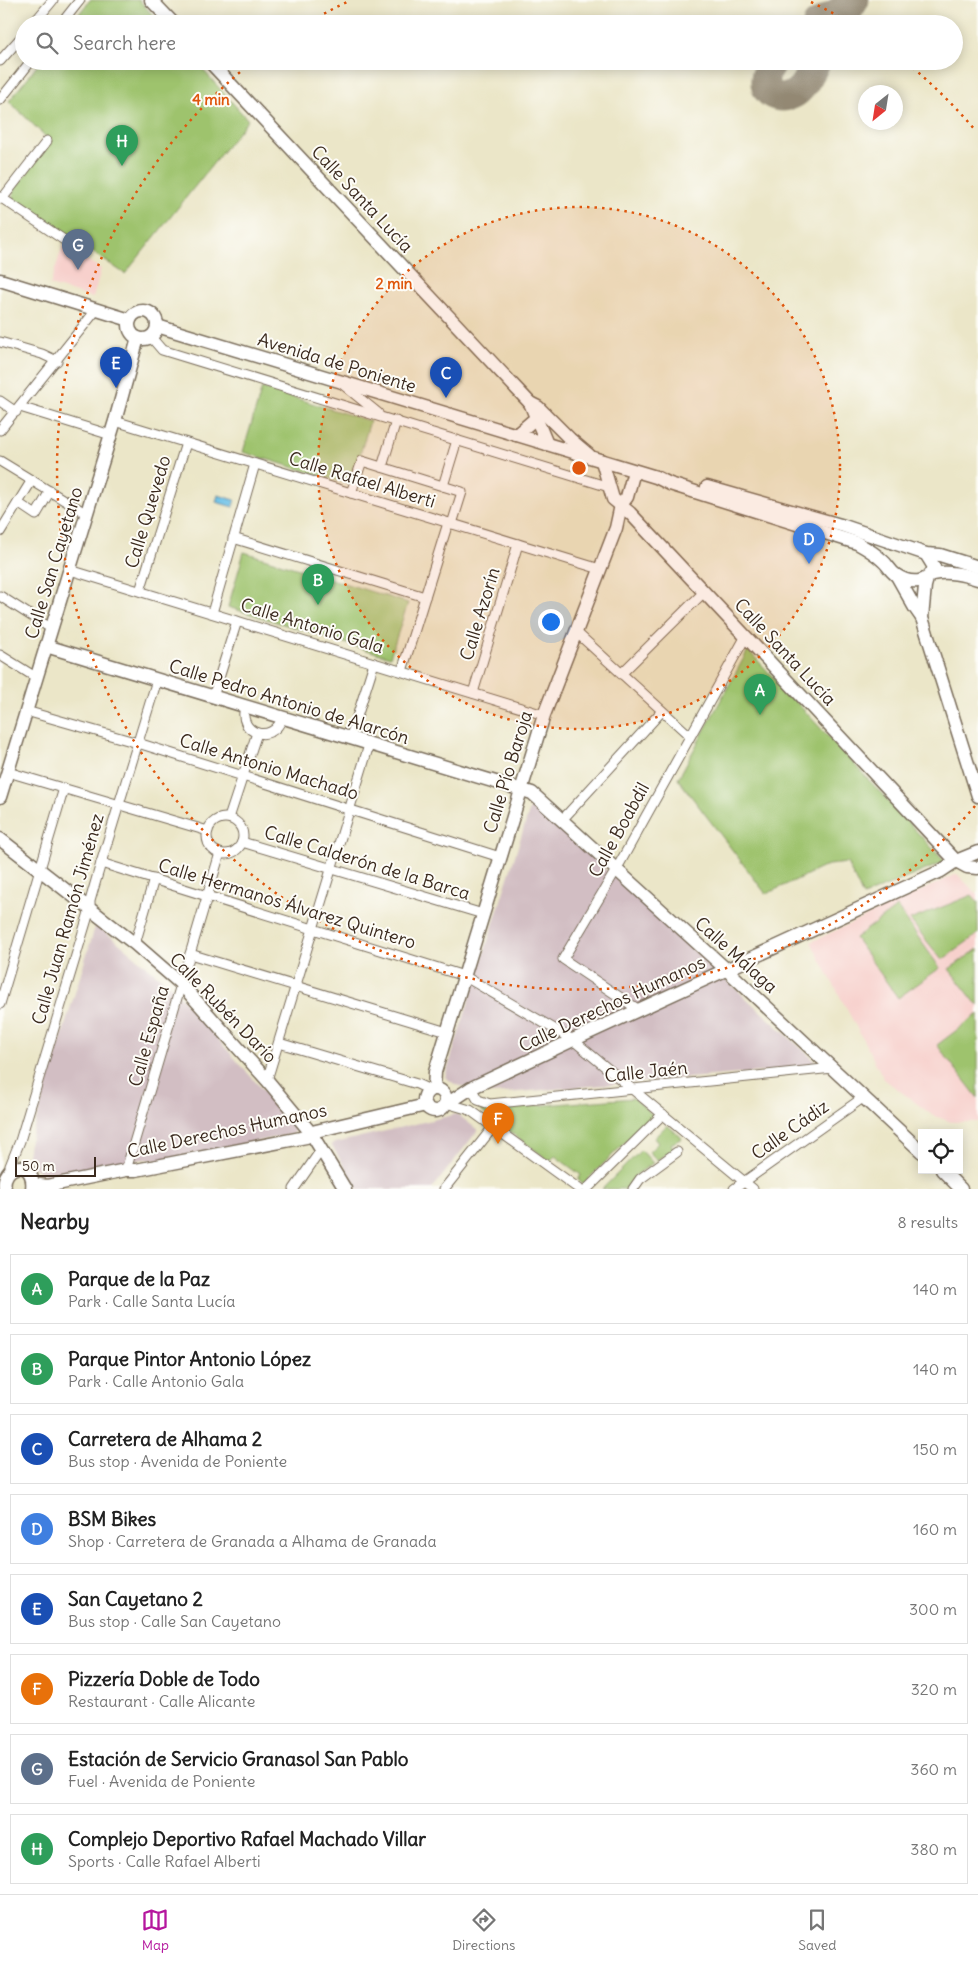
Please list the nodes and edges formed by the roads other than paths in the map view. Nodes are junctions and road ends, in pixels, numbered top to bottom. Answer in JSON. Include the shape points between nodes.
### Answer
{"nodes":[{"id":1,"x":53,"y":0,"type":"edge"},
{"id":2,"x":80,"y":0,"type":"edge"},
{"id":3,"x":151,"y":0,"type":"edge"},
{"id":4,"x":40,"y":15,"type":"edge"},
{"id":5,"x":68,"y":15,"type":"edge"},
{"id":6,"x":165,"y":15,"type":"edge"},
{"id":7,"x":15,"y":44,"type":"edge"},
{"id":8,"x":0,"y":61,"type":"edge"},
{"id":9,"x":24,"y":70,"type":"edge"},
{"id":10,"x":217,"y":70,"type":"edge"},
{"id":11,"x":0,"y":100,"type":"edge"},
{"id":12,"x":47,"y":141,"type":"dead end"},
{"id":13,"x":1,"y":198,"type":"edge"},
{"id":14,"x":64,"y":240,"type":"dead end"},
{"id":15,"x":0,"y":280,"type":"edge"},
{"id":16,"x":97,"y":309,"type":"junction"},
{"id":17,"x":130,"y":320,"type":"junction"},
{"id":18,"x":148,"y":334,"type":"junction"},
{"id":19,"x":0,"y":342,"type":"edge"},
{"id":20,"x":57,"y":361,"type":"junction"},
{"id":21,"x":339,"y":382,"type":"junction"},
{"id":22,"x":0,"y":401,"type":"edge"},
{"id":23,"x":530,"y":403,"type":"junction"},
{"id":24,"x":18,"y":409,"type":"junction"},
{"id":25,"x":381,"y":416,"type":"junction"},
{"id":26,"x":537,"y":417,"type":"junction"},
{"id":27,"x":115,"y":421,"type":"junction"},
{"id":28,"x":396,"y":421,"type":"junction"},
{"id":29,"x":0,"y":430,"type":"edge"},
{"id":30,"x":111,"y":435,"type":"junction"},
{"id":31,"x":516,"y":435,"type":"junction"},
{"id":32,"x":457,"y":440,"type":"junction"},
{"id":33,"x":186,"y":443,"type":"junction"},
{"id":34,"x":546,"y":444,"type":"junction"},
{"id":35,"x":597,"y":460,"type":"junction"},
{"id":36,"x":0,"y":461,"type":"edge"},
{"id":37,"x":254,"y":464,"type":"junction"},
{"id":38,"x":382,"y":467,"type":"junction"},
{"id":39,"x":634,"y":471,"type":"junction"},
{"id":40,"x":656,"y":477,"type":"junction"},
{"id":41,"x":32,"y":480,"type":"junction"},
{"id":42,"x":443,"y":486,"type":"junction"},
{"id":43,"x":609,"y":486,"type":"junction"},
{"id":44,"x":50,"y":491,"type":"junction"},
{"id":45,"x":352,"y":494,"type":"junction"},
{"id":46,"x":18,"y":503,"type":"junction"},
{"id":47,"x":621,"y":504,"type":"junction"},
{"id":48,"x":87,"y":514,"type":"junction"},
{"id":49,"x":450,"y":524,"type":"junction"},
{"id":50,"x":0,"y":532,"type":"edge"},
{"id":51,"x":233,"y":538,"type":"junction"},
{"id":52,"x":518,"y":544,"type":"junction"},
{"id":53,"x":896,"y":547,"type":"junction"},
{"id":54,"x":928,"y":557,"type":"junction"},
{"id":55,"x":884,"y":561,"type":"junction"},
{"id":56,"x":972,"y":565,"type":"edge"},
{"id":57,"x":600,"y":569,"type":"junction"},
{"id":58,"x":70,"y":570,"type":"junction"},
{"id":59,"x":897,"y":576,"type":"junction"},
{"id":60,"x":930,"y":577,"type":"junction"},
{"id":61,"x":978,"y":579,"type":"edge"},
{"id":62,"x":140,"y":591,"type":"junction"},
{"id":63,"x":704,"y":592,"type":"junction"},
{"id":64,"x":0,"y":596,"type":"edge"},
{"id":65,"x":425,"y":597,"type":"junction"},
{"id":66,"x":212,"y":613,"type":"junction"},
{"id":67,"x":922,"y":618,"type":"junction"},
{"id":68,"x":237,"y":620,"type":"junction"},
{"id":69,"x":52,"y":629,"type":"junction"},
{"id":70,"x":576,"y":632,"type":"junction"},
{"id":71,"x":746,"y":636,"type":"junction"},
{"id":72,"x":46,"y":646,"type":"junction"},
{"id":73,"x":0,"y":655,"type":"edge"},
{"id":74,"x":374,"y":663,"type":"junction"},
{"id":75,"x":402,"y":671,"type":"junction"},
{"id":76,"x":621,"y":674,"type":"junction"},
{"id":77,"x":37,"y":678,"type":"junction"},
{"id":78,"x":157,"y":680,"type":"junction"},
{"id":79,"x":473,"y":693,"type":"junction"},
{"id":80,"x":213,"y":697,"type":"junction"},
{"id":81,"x":245,"y":707,"type":"junction"},
{"id":82,"x":26,"y":711,"type":"junction"},
{"id":83,"x":662,"y":711,"type":"junction"},
{"id":84,"x":544,"y":715,"type":"junction"},
{"id":85,"x":282,"y":718,"type":"junction"},
{"id":86,"x":257,"y":733,"type":"junction"},
{"id":87,"x":690,"y":736,"type":"junction"},
{"id":88,"x":350,"y":739,"type":"junction"},
{"id":89,"x":138,"y":743,"type":"junction"},
{"id":90,"x":369,"y":745,"type":"junction"},
{"id":91,"x":8,"y":772,"type":"junction"},
{"id":92,"x":243,"y":776,"type":"junction"},
{"id":93,"x":64,"y":788,"type":"junction"},
{"id":94,"x":522,"y":790,"type":"junction"},
{"id":95,"x":978,"y":796,"type":"edge"},
{"id":96,"x":0,"y":797,"type":"edge"},
{"id":97,"x":118,"y":805,"type":"junction"},
{"id":98,"x":350,"y":810,"type":"junction"},
{"id":99,"x":229,"y":818,"type":"junction"},
{"id":100,"x":562,"y":820,"type":"junction"},
{"id":101,"x":208,"y":831,"type":"junction"},
{"id":102,"x":0,"y":839,"type":"edge"},
{"id":103,"x":242,"y":842,"type":"junction"},
{"id":104,"x":978,"y":852,"type":"edge"},
{"id":105,"x":220,"y":853,"type":"junction"},
{"id":106,"x":500,"y":857,"type":"junction"},
{"id":107,"x":956,"y":861,"type":"junction"},
{"id":108,"x":101,"y":863,"type":"junction"},
{"id":109,"x":978,"y":868,"type":"edge"},
{"id":110,"x":332,"y":869,"type":"junction"},
{"id":111,"x":40,"y":870,"type":"junction"},
{"id":112,"x":616,"y":870,"type":"junction"},
{"id":113,"x":154,"y":879,"type":"junction"},
{"id":114,"x":207,"y":896,"type":"junction"},
{"id":115,"x":90,"y":910,"type":"junction"},
{"id":116,"x":483,"y":914,"type":"junction"},
{"id":117,"x":313,"y":929,"type":"junction"},
{"id":118,"x":135,"y":944,"type":"junction"},
{"id":119,"x":190,"y":954,"type":"junction"},
{"id":120,"x":727,"y":970,"type":"junction"},
{"id":121,"x":464,"y":976,"type":"junction"},
{"id":122,"x":181,"y":984,"type":"junction"},
{"id":123,"x":296,"y":986,"type":"junction"},
{"id":124,"x":0,"y":1004,"type":"edge"},
{"id":125,"x":639,"y":1010,"type":"junction"},
{"id":126,"x":447,"y":1032,"type":"junction"},
{"id":127,"x":573,"y":1040,"type":"junction"},
{"id":128,"x":279,"y":1044,"type":"junction"},
{"id":129,"x":833,"y":1068,"type":"junction"},
{"id":130,"x":268,"y":1080,"type":"junction"},
{"id":131,"x":470,"y":1088,"type":"junction"},
{"id":132,"x":635,"y":1090,"type":"junction"},
{"id":133,"x":440,"y":1095,"type":"junction"},
{"id":134,"x":864,"y":1097,"type":"junction"},
{"id":135,"x":426,"y":1105,"type":"junction"},
{"id":136,"x":663,"y":1114,"type":"junction"},
{"id":137,"x":494,"y":1126,"type":"junction"},
{"id":138,"x":311,"y":1133,"type":"junction"},
{"id":139,"x":918,"y":1148,"type":"edge"},
{"id":140,"x":321,"y":1150,"type":"junction"},
{"id":141,"x":677,"y":1152,"type":"dead end"},
{"id":142,"x":5,"y":1168,"type":"edge"},
{"id":143,"x":126,"y":1170,"type":"junction"},
{"id":144,"x":946,"y":1174,"type":"edge"},
{"id":145,"x":744,"y":1182,"type":"junction"},
{"id":146,"x":2,"y":1186,"type":"edge"},
{"id":147,"x":33,"y":1186,"type":"edge"},
{"id":148,"x":294,"y":1189,"type":"edge"},
{"id":149,"x":345,"y":1189,"type":"edge"},
{"id":150,"x":444,"y":1189,"type":"edge"},
{"id":151,"x":579,"y":1189,"type":"edge"},
{"id":152,"x":587,"y":1189,"type":"edge"},
{"id":153,"x":633,"y":1189,"type":"edge"},
{"id":154,"x":734,"y":1189,"type":"edge"},
{"id":155,"x":753,"y":1189,"type":"edge"},
{"id":156,"x":962,"y":1189,"type":"edge"}],
"edges":[{"from":1,"to":4,"type":"street"},
{"from":2,"to":5,"type":"street"},
{"from":3,"to":6,"type":"street"},
{"from":7,"to":8,"type":"street"},
{"from":9,"to":11,"type":"street"},
{"from":10,"to":23,"type":"street","name":"Calle Santa Lucía"},
{"from":12,"to":13,"type":"street"},
{"from":13,"to":14,"type":"street"},
{"from":15,"to":16,"type":"street"},
{"from":16,"to":17,"type":"street"},
{"from":16,"to":20,"type":"street"},
{"from":17,"to":18,"type":"street","via":[[134,336]]},
{"from":17,"to":18,"type":"street","via":[[136,313],[145,311],[153,315]]},
{"from":18,"to":21,"type":"street","name":"Avenida de Poniente"},
{"from":18,"to":25,"type":"street","via":[[162,350]]},
{"from":18,"to":27,"type":"street","name":"Calle San Cayetano"},
{"from":19,"to":20,"type":"street"},
{"from":20,"to":24,"type":"street"},
{"from":21,"to":25,"type":"street"},
{"from":21,"to":31,"type":"street","name":"Avenida de Poniente"},
{"from":22,"to":24,"type":"street"},
{"from":23,"to":26,"type":"street","name":"Calle Santa Lucía"},
{"from":23,"to":35,"type":"street","name":"Calle Santa Lucía"},
{"from":24,"to":29,"type":"street"},
{"from":24,"to":30,"type":"street"},
{"from":25,"to":28,"type":"street"},
{"from":26,"to":31,"type":"street"},
{"from":26,"to":34,"type":"street","name":"Calle Santa Lucía"},
{"from":27,"to":30,"type":"street","name":"Calle San Cayetano"},
{"from":27,"to":33,"type":"street","name":"Calle Rafael Alberti"},
{"from":28,"to":32,"type":"street"},
{"from":28,"to":38,"type":"street"},
{"from":30,"to":48,"type":"street","name":"Calle San Cayetano"},
{"from":31,"to":34,"type":"street","name":"Avenida de Poniente"},
{"from":32,"to":42,"type":"street"},
{"from":32,"to":43,"type":"street"},
{"from":33,"to":37,"type":"street","name":"Calle Rafael Alberti"},
{"from":33,"to":62,"type":"street","name":"Calle Quevedo"},
{"from":34,"to":35,"type":"street","name":"Avenida de Poniente"},
{"from":35,"to":39,"type":"street","name":"Avenida de Poniente"},
{"from":35,"to":43,"type":"street","name":"Calle Santa Lucía"},
{"from":36,"to":41,"type":"street"},
{"from":37,"to":45,"type":"street","name":"Calle Rafael Alberti"},
{"from":37,"to":51,"type":"street"},
{"from":38,"to":42,"type":"street"},
{"from":38,"to":45,"type":"street","via":[[362,461]]},
{"from":39,"to":40,"type":"street","name":"Avenida de Poniente"},
{"from":39,"to":47,"type":"street","name":"Calle Pío Baroja","via":[[627,497]]},
{"from":40,"to":53,"type":"street","via":[[732,494],[844,526],[856,536]]},
{"from":40,"to":55,"type":"street","via":[[858,543]]},
{"from":41,"to":44,"type":"street"},
{"from":41,"to":46,"type":"street"},
{"from":42,"to":49,"type":"street","via":[[462,492]]},
{"from":43,"to":47,"type":"street","name":"Calle Santa Lucía","via":[[613,499]]},
{"from":44,"to":46,"type":"street","via":[[36,515]]},
{"from":44,"to":48,"type":"street"},
{"from":45,"to":49,"type":"street","name":"Calle Rafael Alberti"},
{"from":46,"to":50,"type":"street"},
{"from":47,"to":57,"type":"street","name":"Calle Pío Baroja","via":[[616,528]]},
{"from":47,"to":63,"type":"street","name":"Calle Santa Lucía"},
{"from":48,"to":58,"type":"street","name":"Calle San Cayetano"},
{"from":49,"to":52,"type":"street","name":"Calle Rafael Alberti"},
{"from":49,"to":65,"type":"street"},
{"from":51,"to":65,"type":"street"},
{"from":51,"to":66,"type":"street"},
{"from":52,"to":57,"type":"street","name":"Calle Rafael Alberti"},
{"from":52,"to":79,"type":"street","name":"Calle Azorín"},
{"from":53,"to":54,"type":"street"},
{"from":53,"to":55,"type":"street","via":[[886,554]]},
{"from":54,"to":56,"type":"street","via":[[940,555]]},
{"from":54,"to":60,"type":"street","via":[[934,567]]},
{"from":55,"to":59,"type":"street"},
{"from":57,"to":70,"type":"street","name":"Calle Pío Baroja"},
{"from":58,"to":62,"type":"street","name":"Calle Antonio Gala"},
{"from":58,"to":69,"type":"street","name":"Calle San Cayetano"},
{"from":59,"to":60,"type":"street","via":[[919,581]]},
{"from":59,"to":67,"type":"street"},
{"from":60,"to":61,"type":"street","via":[[946,572]]},
{"from":60,"to":67,"type":"street","via":[[925,586]]},
{"from":62,"to":66,"type":"street","name":"Calle Antonio Gala"},
{"from":63,"to":71,"type":"street","name":"Calle Santa Lucía"},
{"from":63,"to":76,"type":"street"},
{"from":64,"to":69,"type":"street"},
{"from":65,"to":75,"type":"street"},
{"from":66,"to":68,"type":"street","name":"Calle Antonio Gala"},
{"from":67,"to":95,"type":"street"},
{"from":68,"to":74,"type":"street","name":"Calle Antonio Gala"},
{"from":68,"to":80,"type":"street"},
{"from":69,"to":72,"type":"street","name":"Calle San Cayetano"},
{"from":70,"to":76,"type":"street"},
{"from":70,"to":84,"type":"street","name":"Calle Pío Baroja"},
{"from":71,"to":87,"type":"street","name":"Calle Boabdil"},
{"from":71,"to":107,"type":"street","name":"Calle Santa Lucía"},
{"from":72,"to":77,"type":"street","name":"Calle San Cayetano"},
{"from":72,"to":78,"type":"street","name":"Calle Pedro Antonio de Alarcón"},
{"from":73,"to":77,"type":"street"},
{"from":74,"to":75,"type":"street","name":"Calle Antonio Gala"},
{"from":74,"to":88,"type":"street"},
{"from":75,"to":79,"type":"street","name":"Calle Antonio Gala"},
{"from":76,"to":83,"type":"street"},
{"from":77,"to":82,"type":"street","name":"Calle San Cayetano"},
{"from":78,"to":80,"type":"street","name":"Calle Pedro Antonio de Alarcón"},
{"from":78,"to":89,"type":"street","name":"Calle Juan Ramón Jiménez"},
{"from":79,"to":84,"type":"street","name":"Calle Antonio Gala"},
{"from":80,"to":81,"type":"street","name":"Calle Pedro Antonio de Alarcón"},
{"from":81,"to":85,"type":"street","name":"Calle Pedro Antonio de Alarcón"},
{"from":81,"to":86,"type":"street","via":[[244,721]]},
{"from":82,"to":89,"type":"street","name":"Calle Antonio Machado"},
{"from":82,"to":91,"type":"street","name":"Calle San Cayetano"},
{"from":83,"to":87,"type":"street"},
{"from":83,"to":100,"type":"street"},
{"from":84,"to":94,"type":"street","name":"Calle Pío Baroja"},
{"from":85,"to":86,"type":"street","via":[[274,730]]},
{"from":85,"to":88,"type":"street","name":"Calle Pedro Antonio de Alarcón"},
{"from":86,"to":92,"type":"street"},
{"from":87,"to":112,"type":"street","name":"Calle Boabdil"},
{"from":88,"to":90,"type":"street","name":"Calle Pedro Antonio de Alarcón"},
{"from":89,"to":92,"type":"street","name":"Calle Antonio Machado"},
{"from":89,"to":97,"type":"street","name":"Calle Juan Ramón Jiménez"},
{"from":90,"to":94,"type":"street","name":"Calle Pedro Antonio de Alarcón"},
{"from":90,"to":98,"type":"street"},
{"from":91,"to":93,"type":"street"},
{"from":91,"to":96,"type":"street","name":"Calle San Cayetano"},
{"from":92,"to":98,"type":"street","name":"Calle Antonio Machado"},
{"from":92,"to":99,"type":"street"},
{"from":93,"to":97,"type":"street"},
{"from":93,"to":111,"type":"street"},
{"from":94,"to":100,"type":"street","name":"Calle Málaga","via":[[532,793]]},
{"from":94,"to":106,"type":"street","name":"Calle Pío Baroja"},
{"from":97,"to":101,"type":"street"},
{"from":97,"to":108,"type":"street","name":"Calle Juan Ramón Jiménez"},
{"from":98,"to":106,"type":"street","name":"Calle Antonio Machado"},
{"from":98,"to":110,"type":"street"},
{"from":99,"to":101,"type":"street","via":[[218,819]]},
{"from":99,"to":103,"type":"street","via":[[242,830]]},
{"from":100,"to":112,"type":"street","name":"Calle Málaga"},
{"from":101,"to":105,"type":"street","via":[[211,847]]},
{"from":102,"to":111,"type":"street","name":"Calle Rubén Darío"},
{"from":103,"to":105,"type":"street","via":[[235,851]]},
{"from":103,"to":110,"type":"street","name":"Calle Calderón de la Barca"},
{"from":104,"to":107,"type":"street","name":"Calle Derechos Humanos"},
{"from":105,"to":114,"type":"street","name":"Calle España"},
{"from":106,"to":116,"type":"street","name":"Calle Pío Baroja"},
{"from":107,"to":109,"type":"street"},
{"from":107,"to":120,"type":"street","name":"Calle Derechos Humanos","via":[[941,871]]},
{"from":108,"to":113,"type":"street","name":"Calle Hermanos Álvarez Quintero"},
{"from":108,"to":115,"type":"street","name":"Calle Juan Ramón Jiménez"},
{"from":110,"to":116,"type":"street","name":"Calle Calderón de la Barca"},
{"from":110,"to":117,"type":"street"},
{"from":111,"to":115,"type":"street","name":"Calle Rubén Darío"},
{"from":111,"to":124,"type":"street"},
{"from":112,"to":120,"type":"street","name":"Calle Málaga"},
{"from":112,"to":125,"type":"street","name":"Calle Boabdil","via":[[563,959]]},
{"from":113,"to":114,"type":"street","name":"Calle Hermanos Álvarez Quintero"},
{"from":113,"to":118,"type":"street"},
{"from":114,"to":117,"type":"street","name":"Calle Hermanos Álvarez Quintero"},
{"from":114,"to":119,"type":"street","name":"Calle España"},
{"from":115,"to":118,"type":"street","name":"Calle Rubén Darío"},
{"from":115,"to":142,"type":"street","name":"Calle Juan Ramón Jiménez","via":[[20,1141]]},
{"from":116,"to":121,"type":"street","name":"Calle Pío Baroja"},
{"from":117,"to":121,"type":"street","name":"Calle Hermanos Álvarez Quintero"},
{"from":117,"to":123,"type":"street"},
{"from":118,"to":122,"type":"street","name":"Calle Rubén Darío"},
{"from":119,"to":122,"type":"street","name":"Calle España"},
{"from":119,"to":123,"type":"street"},
{"from":120,"to":125,"type":"street","name":"Calle Derechos Humanos"},
{"from":120,"to":129,"type":"street","name":"Calle Málaga"},
{"from":121,"to":126,"type":"street","name":"Calle Pío Baroja"},
{"from":121,"to":127,"type":"street","name":"Calle Hermanos Álvarez Quintero"},
{"from":122,"to":130,"type":"street","name":"Calle Rubén Darío"},
{"from":122,"to":143,"type":"street","name":"Calle España"},
{"from":123,"to":126,"type":"street"},
{"from":123,"to":128,"type":"street"},
{"from":125,"to":127,"type":"street","name":"Calle Derechos Humanos"},
{"from":126,"to":133,"type":"street","name":"Calle Pío Baroja","via":[[435,1072]]},
{"from":127,"to":131,"type":"street","name":"Calle Derechos Humanos"},
{"from":127,"to":132,"type":"street","name":"Calle Hermanos Álvarez Quintero"},
{"from":128,"to":130,"type":"street"},
{"from":128,"to":133,"type":"street","via":[[417,1084]]},
{"from":129,"to":132,"type":"street","name":"Calle Jaén"},
{"from":129,"to":134,"type":"street","name":"Calle Málaga"},
{"from":130,"to":138,"type":"street","name":"Calle Rubén Darío"},
{"from":131,"to":132,"type":"street","name":"Calle Jaén","via":[[478,1100],[490,1104]]},
{"from":131,"to":133,"type":"street","name":"Calle Derechos Humanos","via":[[453,1100]]},
{"from":132,"to":136,"type":"street","name":"Calle Hermanos Álvarez Quintero"},
{"from":133,"to":135,"type":"street","name":"Calle Pío Baroja","via":[[426,1095]]},
{"from":133,"to":135,"type":"street","name":"Calle Derechos Humanos","via":[[438,1110]]},
{"from":133,"to":137,"type":"street"},
{"from":134,"to":139,"type":"street","name":"Calle Málaga"},
{"from":134,"to":145,"type":"street","name":"Calle Cádiz"},
{"from":135,"to":138,"type":"street","name":"Calle Derechos Humanos"},
{"from":136,"to":145,"type":"street","name":"Calle Hermanos Álvarez Quintero"},
{"from":136,"to":152,"type":"street"},
{"from":137,"to":150,"type":"street"},
{"from":137,"to":151,"type":"street"},
{"from":138,"to":140,"type":"street","name":"Calle Rubén Darío"},
{"from":138,"to":143,"type":"street","name":"Calle Derechos Humanos"},
{"from":140,"to":148,"type":"street"},
{"from":140,"to":149,"type":"street","name":"Calle Rubén Darío"},
{"from":141,"to":153,"type":"street","via":[[640,1179]]},
{"from":142,"to":146,"type":"street","via":[[0,1177]]},
{"from":142,"to":147,"type":"street","via":[[21,1168],[29,1174]]},
{"from":143,"to":147,"type":"street","name":"Calle Derechos Humanos"},
{"from":144,"to":156,"type":"street"},
{"from":145,"to":154,"type":"street","name":"Calle Cádiz"},
{"from":145,"to":155,"type":"street","name":"Calle Hermanos Álvarez Quintero"}]}
